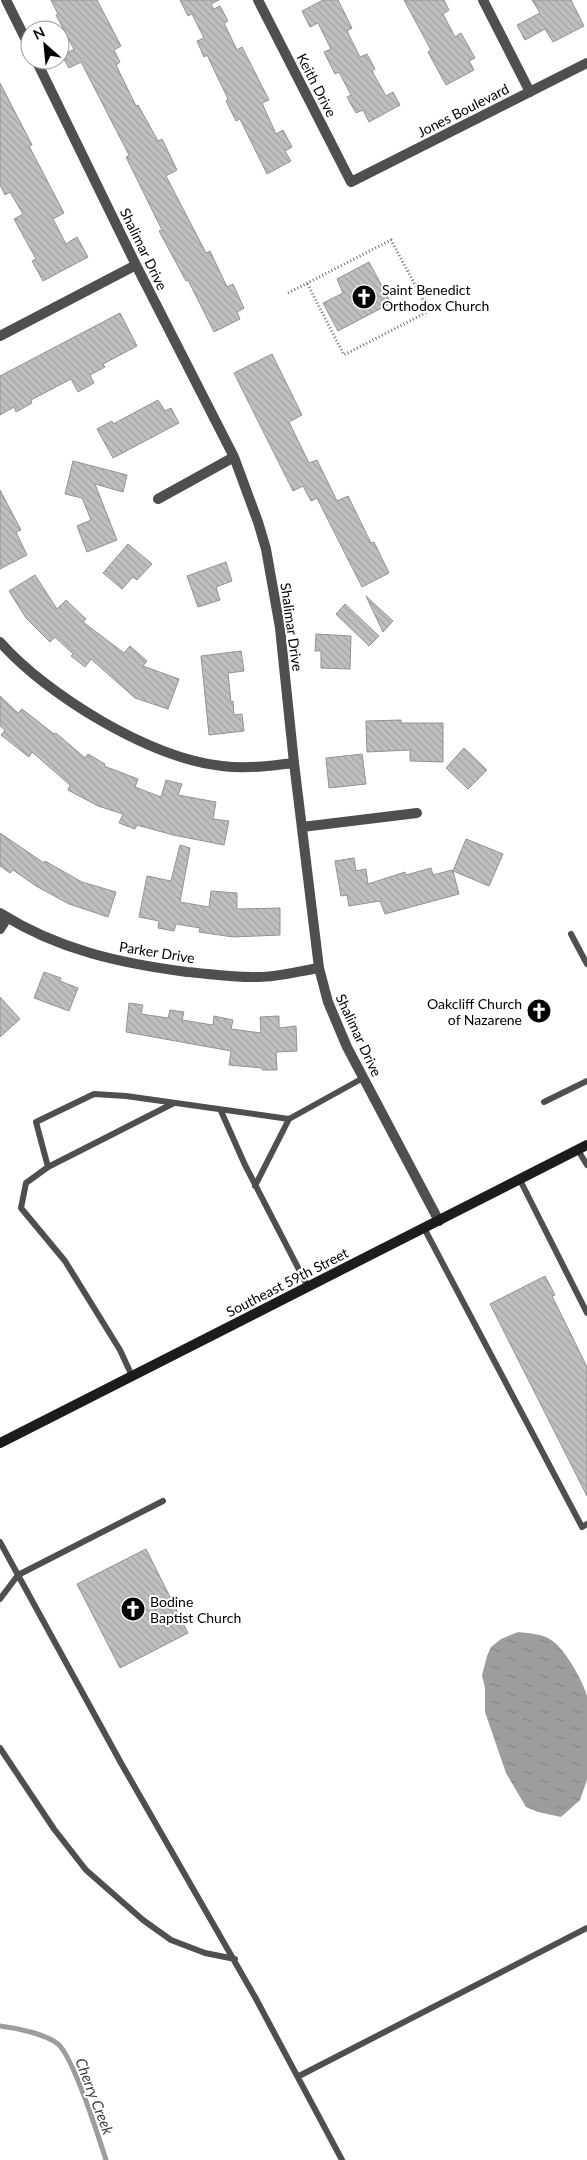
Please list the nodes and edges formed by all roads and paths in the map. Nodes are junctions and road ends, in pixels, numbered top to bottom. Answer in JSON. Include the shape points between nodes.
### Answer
{"nodes":[{"id":1,"x":6,"y":0,"type":"edge"},
{"id":2,"x":258,"y":0,"type":"edge"},
{"id":3,"x":483,"y":0,"type":"edge"},
{"id":4,"x":20,"y":28,"type":"edge"},
{"id":5,"x":587,"y":63,"type":"edge"},
{"id":6,"x":41,"y":70,"type":"edge"},
{"id":7,"x":530,"y":92,"type":"junction"},
{"id":8,"x":350,"y":182,"type":"joint"},
{"id":9,"x":136,"y":265,"type":"junction"},
{"id":10,"x":307,"y":283,"type":"junction"},
{"id":11,"x":288,"y":293,"type":"dead end"},
{"id":12,"x":0,"y":336,"type":"edge"},
{"id":13,"x":234,"y":457,"type":"junction"},
{"id":14,"x":158,"y":499,"type":"dead end"},
{"id":15,"x":0,"y":642,"type":"edge"},
{"id":16,"x":294,"y":763,"type":"junction"},
{"id":17,"x":417,"y":813,"type":"dead end"},
{"id":18,"x":302,"y":826,"type":"junction"},
{"id":19,"x":4,"y":915,"type":"edge"},
{"id":20,"x":0,"y":929,"type":"edge"},
{"id":21,"x":571,"y":934,"type":"dead end"},
{"id":22,"x":587,"y":964,"type":"edge"},
{"id":23,"x":318,"y":968,"type":"junction"},
{"id":24,"x":363,"y":1078,"type":"junction"},
{"id":25,"x":587,"y":1081,"type":"edge"},
{"id":26,"x":544,"y":1102,"type":"dead end"},
{"id":27,"x":174,"y":1103,"type":"junction"},
{"id":28,"x":222,"y":1111,"type":"junction"},
{"id":29,"x":289,"y":1119,"type":"junction"},
{"id":30,"x":583,"y":1148,"type":"edge"},
{"id":31,"x":587,"y":1165,"type":"edge"},
{"id":32,"x":48,"y":1167,"type":"junction"},
{"id":33,"x":520,"y":1180,"type":"junction"},
{"id":34,"x":256,"y":1186,"type":"junction"},
{"id":35,"x":439,"y":1221,"type":"junction"},
{"id":36,"x":424,"y":1228,"type":"junction"},
{"id":37,"x":308,"y":1287,"type":"junction"},
{"id":38,"x":587,"y":1313,"type":"edge"},
{"id":39,"x":132,"y":1376,"type":"junction"},
{"id":40,"x":0,"y":1443,"type":"edge"},
{"id":41,"x":163,"y":1501,"type":"dead end"},
{"id":42,"x":587,"y":1524,"type":"edge"},
{"id":43,"x":0,"y":1542,"type":"edge"},
{"id":44,"x":18,"y":1575,"type":"junction"},
{"id":45,"x":0,"y":1599,"type":"edge"},
{"id":46,"x":0,"y":1748,"type":"edge"},
{"id":47,"x":587,"y":1928,"type":"edge"},
{"id":48,"x":235,"y":1959,"type":"junction"},
{"id":49,"x":299,"y":2076,"type":"junction"},
{"id":50,"x":342,"y":2160,"type":"edge"}],
"edges":[{"from":1,"to":4,"type":"street"},
{"from":2,"to":8,"type":"street","name":"Keith Drive"},
{"from":3,"to":7,"type":"street"},
{"from":5,"to":7,"type":"street","name":"Jones Boulevard"},
{"from":6,"to":9,"type":"street","name":"Shalimar Drive"},
{"from":7,"to":8,"type":"street","name":"Jones Boulevard"},
{"from":9,"to":12,"type":"street"},
{"from":9,"to":13,"type":"street","name":"Shalimar Drive"},
{"from":10,"to":10,"type":"path","via":[[391,240],[429,312],[344,355]]},
{"from":10,"to":11,"type":"path"},
{"from":13,"to":14,"type":"street"},
{"from":13,"to":16,"type":"street","name":"Shalimar Drive","via":[[258,522],[272,580]]},
{"from":15,"to":16,"type":"street","via":[[15,658],[70,700],[146,744],[221,766],[258,767]]},
{"from":16,"to":18,"type":"street","name":"Shalimar Drive"},
{"from":17,"to":18,"type":"street"},
{"from":18,"to":23,"type":"street","name":"Shalimar Drive"},
{"from":19,"to":20,"type":"street"},
{"from":19,"to":23,"type":"street","name":"Parker Drive","via":[[60,944],[126,963],[234,978],[260,978]]},
{"from":21,"to":22,"type":"lane"},
{"from":23,"to":24,"type":"street","name":"Shalimar Drive","via":[[336,1024]]},
{"from":24,"to":29,"type":"lane"},
{"from":24,"to":35,"type":"street","name":"Shalimar Drive"},
{"from":25,"to":26,"type":"lane"},
{"from":27,"to":28,"type":"lane"},
{"from":27,"to":32,"type":"lane"},
{"from":27,"to":32,"type":"lane","via":[[94,1094],[36,1122]]},
{"from":28,"to":29,"type":"lane"},
{"from":28,"to":34,"type":"lane"},
{"from":29,"to":34,"type":"lane"},
{"from":30,"to":31,"type":"lane"},
{"from":30,"to":33,"type":"main road","name":"Southeast 59th Street"},
{"from":32,"to":39,"type":"lane","via":[[26,1184],[21,1208],[65,1261],[120,1350]]},
{"from":33,"to":35,"type":"main road","name":"Southeast 59th Street"},
{"from":33,"to":38,"type":"lane"},
{"from":34,"to":37,"type":"lane"},
{"from":35,"to":36,"type":"main road","name":"Southeast 59th Street"},
{"from":36,"to":37,"type":"main road","name":"Southeast 59th Street"},
{"from":36,"to":42,"type":"lane","via":[[582,1527]]},
{"from":37,"to":39,"type":"main road","name":"Southeast 59th Street"},
{"from":39,"to":40,"type":"main road","name":"Southeast 59th Street"},
{"from":41,"to":44,"type":"lane"},
{"from":43,"to":44,"type":"lane"},
{"from":44,"to":45,"type":"lane"},
{"from":44,"to":48,"type":"lane","via":[[120,1763]]},
{"from":46,"to":48,"type":"lane","via":[[54,1829],[86,1870],[171,1940],[206,1953]]},
{"from":47,"to":49,"type":"lane"},
{"from":48,"to":49,"type":"lane"},
{"from":49,"to":50,"type":"lane"}]}
